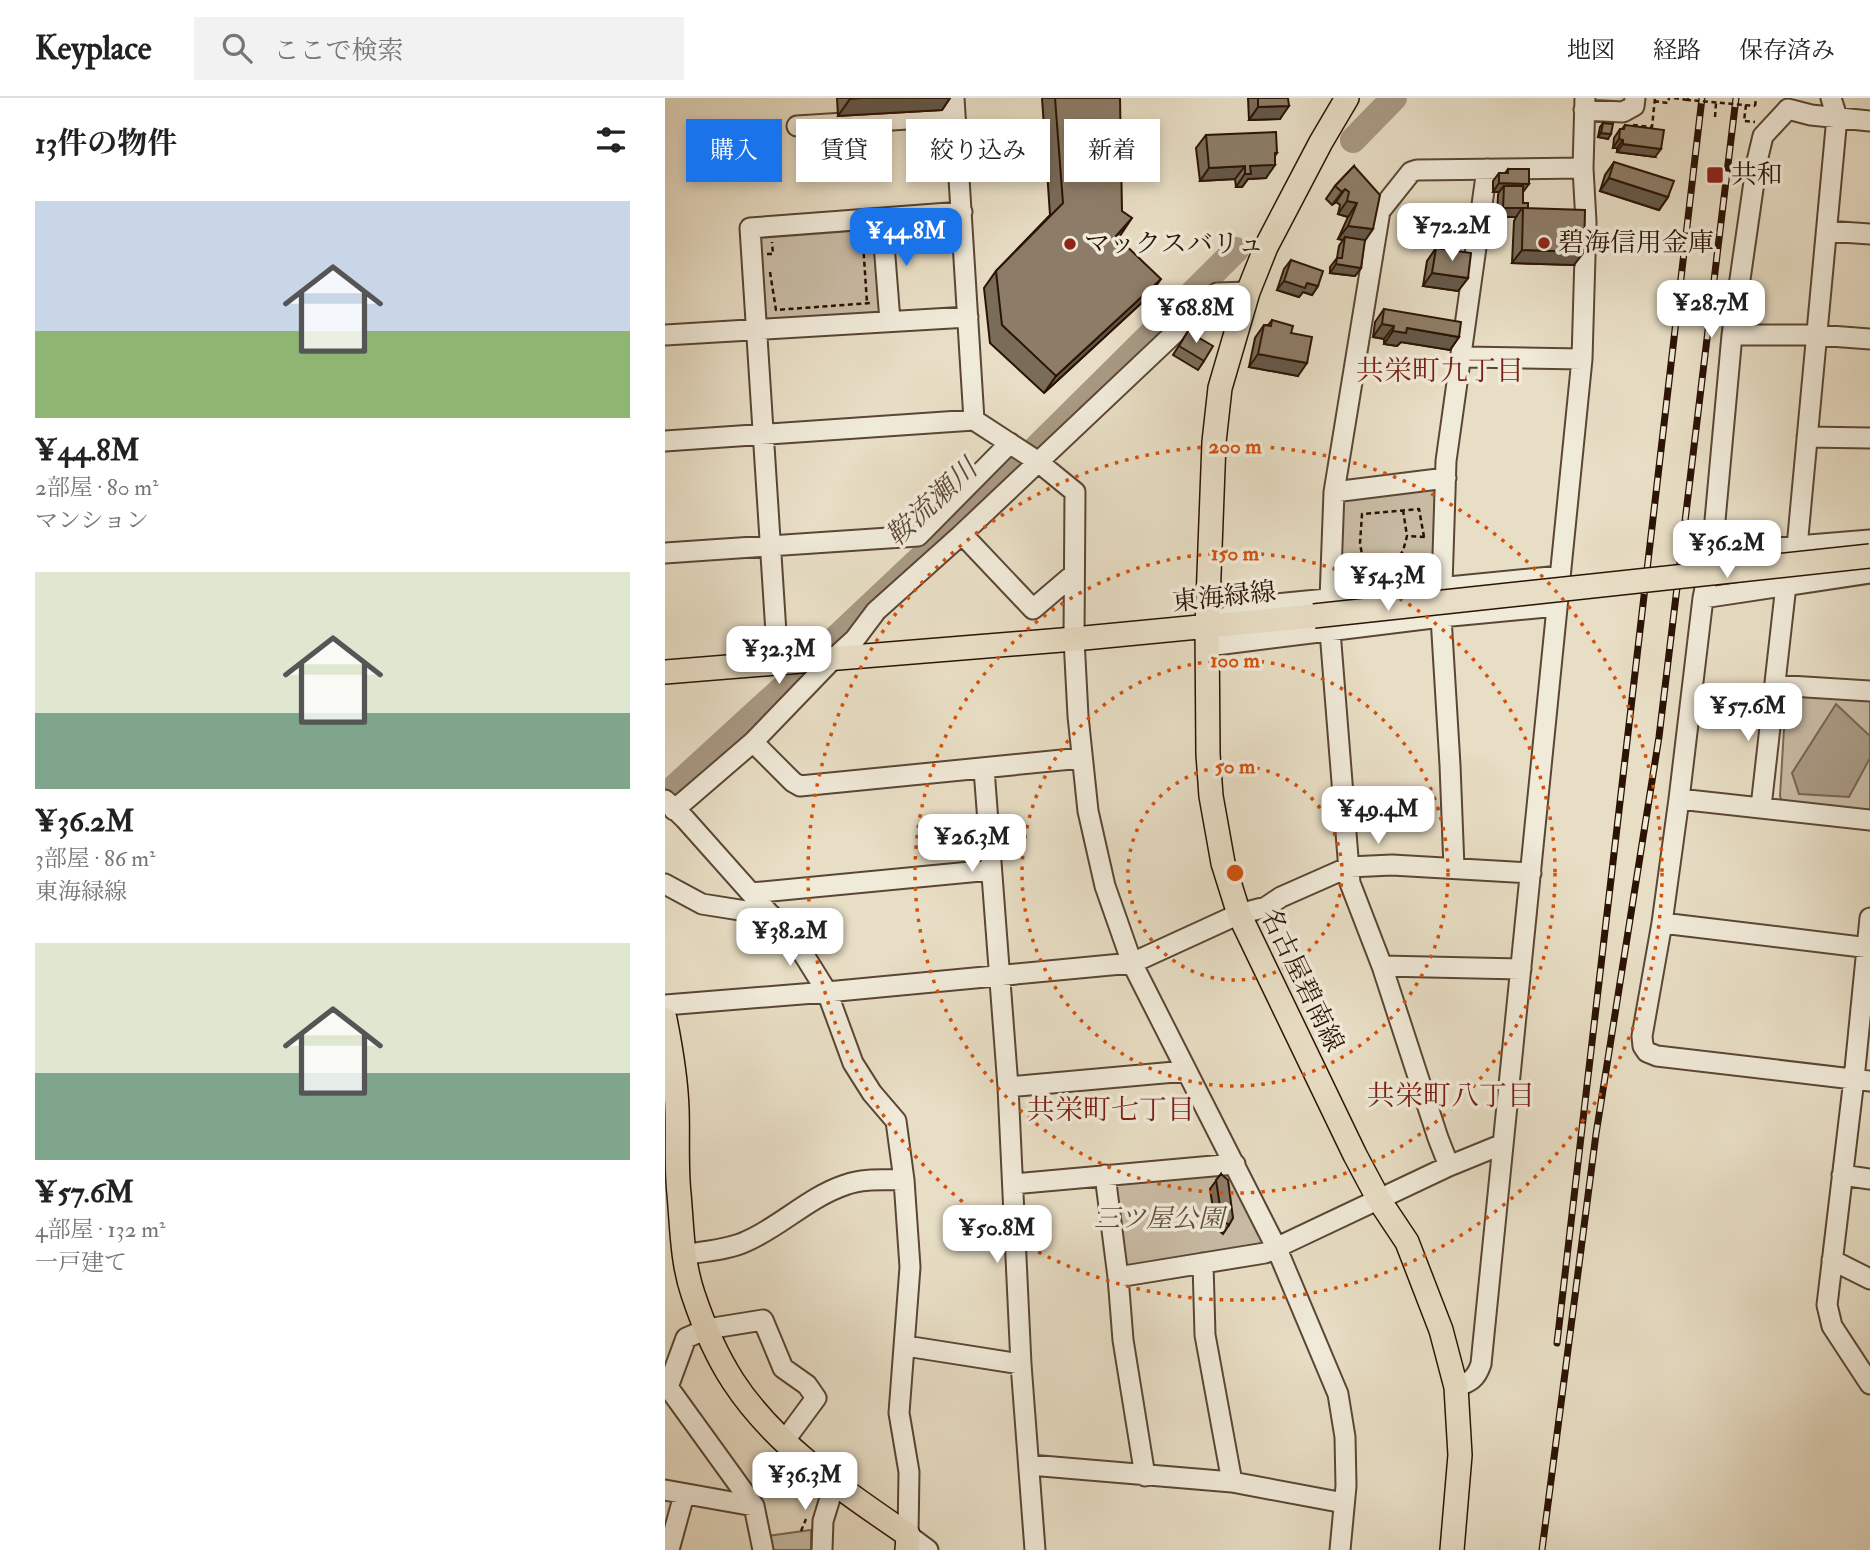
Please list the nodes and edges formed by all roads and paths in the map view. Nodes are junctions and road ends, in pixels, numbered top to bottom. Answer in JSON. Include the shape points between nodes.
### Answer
{"nodes":[{"id":1,"x":1347,"y":98,"type":"edge"},
{"id":2,"x":1669,"y":98,"type":"edge"},
{"id":3,"x":1675,"y":98,"type":"edge"},
{"id":4,"x":1756,"y":98,"type":"edge"},
{"id":5,"x":1831,"y":98,"type":"edge"},
{"id":6,"x":1649,"y":99,"type":"edge"},
{"id":7,"x":1688,"y":99,"type":"edge"},
{"id":8,"x":1716,"y":103,"type":"junction"},
{"id":9,"x":1585,"y":104,"type":"edge"},
{"id":10,"x":1786,"y":104,"type":"edge"},
{"id":11,"x":1746,"y":105,"type":"junction"},
{"id":12,"x":955,"y":107,"type":"edge"},
{"id":13,"x":1715,"y":117,"type":"dead end"},
{"id":14,"x":1837,"y":117,"type":"junction"},
{"id":15,"x":855,"y":119,"type":"edge"},
{"id":16,"x":1754,"y":121,"type":"dead end"},
{"id":17,"x":1870,"y":121,"type":"edge"},
{"id":18,"x":1583,"y":168,"type":"junction"},
{"id":19,"x":1487,"y":169,"type":"junction"},
{"id":20,"x":963,"y":212,"type":"junction"},
{"id":21,"x":875,"y":218,"type":"junction"},
{"id":22,"x":1827,"y":231,"type":"junction"},
{"id":23,"x":1870,"y":234,"type":"edge"},
{"id":24,"x":772,"y":241,"type":"dead end"},
{"id":25,"x":753,"y":253,"type":"junction"},
{"id":26,"x":1248,"y":292,"type":"junction"},
{"id":27,"x":968,"y":317,"type":"junction"},
{"id":28,"x":890,"y":321,"type":"junction"},
{"id":29,"x":755,"y":330,"type":"junction"},
{"id":30,"x":665,"y":335,"type":"edge"},
{"id":31,"x":1732,"y":335,"type":"junction"},
{"id":32,"x":1817,"y":335,"type":"junction"},
{"id":33,"x":1870,"y":339,"type":"edge"},
{"id":34,"x":1462,"y":357,"type":"junction"},
{"id":35,"x":1582,"y":359,"type":"junction"},
{"id":36,"x":974,"y":420,"type":"junction"},
{"id":37,"x":764,"y":434,"type":"junction"},
{"id":38,"x":1807,"y":437,"type":"junction"},
{"id":39,"x":1870,"y":438,"type":"edge"},
{"id":40,"x":665,"y":441,"type":"edge"},
{"id":41,"x":1013,"y":445,"type":"junction"},
{"id":42,"x":1036,"y":461,"type":"junction"},
{"id":43,"x":1446,"y":478,"type":"junction"},
{"id":44,"x":1334,"y":492,"type":"junction"},
{"id":45,"x":1403,"y":510,"type":"junction"},
{"id":46,"x":962,"y":534,"type":"junction"},
{"id":47,"x":1407,"y":536,"type":"junction"},
{"id":48,"x":1423,"y":537,"type":"junction"},
{"id":49,"x":1444,"y":537,"type":"junction"},
{"id":50,"x":1870,"y":540,"type":"edge"},
{"id":51,"x":771,"y":546,"type":"junction"},
{"id":52,"x":1797,"y":547,"type":"junction"},
{"id":53,"x":665,"y":553,"type":"edge"},
{"id":54,"x":1712,"y":553,"type":"junction"},
{"id":55,"x":1870,"y":556,"type":"edge"},
{"id":56,"x":1870,"y":573,"type":"edge"},
{"id":57,"x":1074,"y":574,"type":"junction"},
{"id":58,"x":1560,"y":576,"type":"junction"},
{"id":59,"x":1786,"y":585,"type":"junction"},
{"id":60,"x":1441,"y":587,"type":"junction"},
{"id":61,"x":1703,"y":598,"type":"junction"},
{"id":62,"x":1330,"y":599,"type":"junction"},
{"id":63,"x":1557,"y":606,"type":"junction"},
{"id":64,"x":1441,"y":617,"type":"junction"},
{"id":65,"x":1322,"y":624,"type":"junction"},
{"id":66,"x":1207,"y":637,"type":"junction"},
{"id":67,"x":1073,"y":639,"type":"junction"},
{"id":68,"x":828,"y":659,"type":"junction"},
{"id":69,"x":783,"y":664,"type":"junction"},
{"id":70,"x":665,"y":672,"type":"edge"},
{"id":71,"x":1775,"y":685,"type":"junction"},
{"id":72,"x":1870,"y":691,"type":"edge"},
{"id":73,"x":754,"y":742,"type":"junction"},
{"id":74,"x":1082,"y":758,"type":"junction"},
{"id":75,"x":984,"y":769,"type":"junction"},
{"id":76,"x":1679,"y":799,"type":"junction"},
{"id":77,"x":670,"y":805,"type":"edge"},
{"id":78,"x":1761,"y":807,"type":"junction"},
{"id":79,"x":1870,"y":820,"type":"edge"},
{"id":80,"x":1349,"y":867,"type":"junction"},
{"id":81,"x":1454,"y":868,"type":"junction"},
{"id":82,"x":991,"y":870,"type":"junction"},
{"id":83,"x":1531,"y":873,"type":"junction"},
{"id":84,"x":665,"y":884,"type":"edge"},
{"id":85,"x":751,"y":893,"type":"junction"},
{"id":86,"x":1239,"y":914,"type":"junction"},
{"id":87,"x":771,"y":915,"type":"junction"},
{"id":88,"x":1870,"y":918,"type":"edge"},
{"id":89,"x":1662,"y":923,"type":"junction"},
{"id":90,"x":1868,"y":948,"type":"edge"},
{"id":91,"x":1132,"y":963,"type":"junction"},
{"id":92,"x":1382,"y":966,"type":"junction"},
{"id":93,"x":1521,"y":970,"type":"junction"},
{"id":94,"x":999,"y":977,"type":"junction"},
{"id":95,"x":827,"y":992,"type":"junction"},
{"id":96,"x":665,"y":1005,"type":"edge"},
{"id":97,"x":665,"y":1019,"type":"edge"},
{"id":98,"x":1186,"y":1071,"type":"junction"},
{"id":99,"x":1862,"y":1080,"type":"edge"},
{"id":100,"x":1008,"y":1087,"type":"junction"},
{"id":101,"x":1503,"y":1144,"type":"junction"},
{"id":102,"x":1235,"y":1164,"type":"junction"},
{"id":103,"x":1449,"y":1166,"type":"junction"},
{"id":104,"x":1105,"y":1175,"type":"junction"},
{"id":105,"x":1842,"y":1175,"type":"junction"},
{"id":106,"x":1870,"y":1179,"type":"edge"},
{"id":107,"x":904,"y":1180,"type":"junction"},
{"id":108,"x":1014,"y":1184,"type":"junction"},
{"id":109,"x":672,"y":1193,"type":"edge"},
{"id":110,"x":1379,"y":1200,"type":"junction"},
{"id":111,"x":1277,"y":1249,"type":"junction"},
{"id":112,"x":684,"y":1255,"type":"junction"},
{"id":113,"x":1832,"y":1261,"type":"junction"},
{"id":114,"x":1203,"y":1263,"type":"junction"},
{"id":115,"x":1118,"y":1277,"type":"junction"},
{"id":116,"x":1870,"y":1279,"type":"edge"},
{"id":117,"x":707,"y":1329,"type":"junction"},
{"id":118,"x":905,"y":1346,"type":"junction"},
{"id":119,"x":1021,"y":1364,"type":"junction"},
{"id":120,"x":1870,"y":1384,"type":"edge"},
{"id":121,"x":1456,"y":1387,"type":"junction"},
{"id":122,"x":785,"y":1440,"type":"junction"},
{"id":123,"x":1030,"y":1465,"type":"junction"},
{"id":124,"x":1145,"y":1476,"type":"junction"},
{"id":125,"x":835,"y":1482,"type":"junction"},
{"id":126,"x":1232,"y":1482,"type":"junction"},
{"id":127,"x":674,"y":1492,"type":"edge"},
{"id":128,"x":1344,"y":1503,"type":"junction"},
{"id":129,"x":754,"y":1506,"type":"junction"},
{"id":130,"x":907,"y":1543,"type":"edge"},
{"id":131,"x":666,"y":1550,"type":"edge"},
{"id":132,"x":763,"y":1550,"type":"edge"},
{"id":133,"x":822,"y":1550,"type":"edge"},
{"id":134,"x":928,"y":1550,"type":"edge"},
{"id":135,"x":1035,"y":1550,"type":"edge"},
{"id":136,"x":1340,"y":1550,"type":"edge"},
{"id":137,"x":1452,"y":1550,"type":"edge"}],
"edges":[{"from":1,"to":26,"type":"main road","name":"名古屋碧南線","via":[[1266,247]]},
{"from":2,"to":6,"type":"path","via":[[1668,103]]},
{"from":3,"to":7,"type":"path"},
{"from":4,"to":11,"type":"path","bridge":true,"via":[[1755,106]]},
{"from":5,"to":14,"type":"street"},
{"from":6,"to":9,"type":"street","via":[[1623,112]]},
{"from":7,"to":8,"type":"path","bridge":true},
{"from":8,"to":11,"type":"path","bridge":true},
{"from":8,"to":13,"type":"path"},
{"from":9,"to":18,"type":"street"},
{"from":10,"to":14,"type":"street","via":[[1811,116]]},
{"from":10,"to":31,"type":"street","via":[[1763,136],[1757,161]]},
{"from":11,"to":16,"type":"path","via":[[1744,121]]},
{"from":12,"to":15,"type":"street"},
{"from":12,"to":20,"type":"street"},
{"from":14,"to":17,"type":"street"},
{"from":14,"to":22,"type":"street"},
{"from":18,"to":19,"type":"street"},
{"from":18,"to":35,"type":"street"},
{"from":19,"to":34,"type":"street"},
{"from":19,"to":44,"type":"street","via":[[1411,172],[1380,211]]},
{"from":20,"to":21,"type":"street"},
{"from":20,"to":27,"type":"street"},
{"from":21,"to":25,"type":"street","via":[[750,228]]},
{"from":21,"to":25,"type":"path","via":[[863,243],[867,303],[776,310],[772,275]]},
{"from":21,"to":28,"type":"street"},
{"from":22,"to":23,"type":"street"},
{"from":22,"to":32,"type":"street"},
{"from":24,"to":25,"type":"path","via":[[773,254]]},
{"from":25,"to":29,"type":"street"},
{"from":26,"to":42,"type":"street","via":[[1217,293]]},
{"from":26,"to":66,"type":"main road","name":"名古屋碧南線","via":[[1220,388]]},
{"from":27,"to":28,"type":"street"},
{"from":27,"to":36,"type":"street"},
{"from":28,"to":29,"type":"street"},
{"from":29,"to":30,"type":"street"},
{"from":29,"to":37,"type":"street"},
{"from":31,"to":32,"type":"street"},
{"from":31,"to":54,"type":"street"},
{"from":32,"to":33,"type":"street"},
{"from":32,"to":38,"type":"street"},
{"from":34,"to":35,"type":"street"},
{"from":34,"to":43,"type":"street"},
{"from":35,"to":58,"type":"street"},
{"from":36,"to":37,"type":"street"},
{"from":36,"to":41,"type":"street"},
{"from":37,"to":40,"type":"street"},
{"from":37,"to":51,"type":"street"},
{"from":38,"to":39,"type":"street"},
{"from":38,"to":52,"type":"street"},
{"from":41,"to":42,"type":"street"},
{"from":41,"to":51,"type":"street","via":[[918,536]]},
{"from":42,"to":46,"type":"street"},
{"from":42,"to":57,"type":"street","via":[[1075,492]]},
{"from":43,"to":44,"type":"street"},
{"from":43,"to":49,"type":"street"},
{"from":44,"to":62,"type":"street"},
{"from":45,"to":47,"type":"path"},
{"from":45,"to":47,"type":"path","via":[[1362,514],[1362,555],[1372,562],[1395,562]]},
{"from":45,"to":48,"type":"path","via":[[1419,509]]},
{"from":46,"to":57,"type":"street","via":[[1033,609]]},
{"from":46,"to":68,"type":"street","via":[[876,611],[855,639]]},
{"from":47,"to":48,"type":"path"},
{"from":48,"to":49,"type":"path"},
{"from":49,"to":60,"type":"street"},
{"from":50,"to":52,"type":"street"},
{"from":51,"to":53,"type":"street"},
{"from":51,"to":69,"type":"street"},
{"from":52,"to":54,"type":"street"},
{"from":54,"to":61,"type":"street"},
{"from":55,"to":65,"type":"main road","name":"東海緑線","bridge":true},
{"from":56,"to":59,"type":"street"},
{"from":57,"to":67,"type":"street"},
{"from":58,"to":60,"type":"street"},
{"from":58,"to":63,"type":"street"},
{"from":59,"to":61,"type":"street"},
{"from":59,"to":71,"type":"street"},
{"from":60,"to":62,"type":"street"},
{"from":60,"to":64,"type":"street"},
{"from":61,"to":76,"type":"street"},
{"from":62,"to":66,"type":"street","via":[[1246,607]]},
{"from":63,"to":64,"type":"street"},
{"from":63,"to":83,"type":"street"},
{"from":64,"to":65,"type":"street"},
{"from":64,"to":81,"type":"street"},
{"from":65,"to":66,"type":"main road","name":"東海緑線"},
{"from":65,"to":80,"type":"street"},
{"from":66,"to":67,"type":"main road","name":"東海緑線"},
{"from":66,"to":86,"type":"main road","name":"名古屋碧南線","via":[[1211,796],[1223,863]]},
{"from":67,"to":68,"type":"main road","name":"東海緑線"},
{"from":67,"to":74,"type":"street"},
{"from":68,"to":69,"type":"main road","name":"東海緑線"},
{"from":68,"to":73,"type":"street"},
{"from":69,"to":70,"type":"main road","name":"東海緑線"},
{"from":71,"to":72,"type":"street"},
{"from":71,"to":78,"type":"street"},
{"from":73,"to":75,"type":"street","via":[[800,786]]},
{"from":73,"to":77,"type":"street"},
{"from":74,"to":75,"type":"street"},
{"from":74,"to":91,"type":"street","via":[[1087,811],[1105,886]]},
{"from":75,"to":82,"type":"street"},
{"from":76,"to":78,"type":"street"},
{"from":76,"to":89,"type":"street"},
{"from":77,"to":85,"type":"street"},
{"from":78,"to":79,"type":"street"},
{"from":80,"to":81,"type":"street"},
{"from":80,"to":86,"type":"street","via":[[1266,907]]},
{"from":80,"to":92,"type":"street","via":[[1350,883]]},
{"from":81,"to":83,"type":"street"},
{"from":82,"to":85,"type":"street"},
{"from":82,"to":94,"type":"street"},
{"from":83,"to":93,"type":"street"},
{"from":84,"to":87,"type":"street","via":[[702,904]]},
{"from":85,"to":87,"type":"street"},
{"from":86,"to":91,"type":"street"},
{"from":86,"to":110,"type":"main road","name":"名古屋碧南線"},
{"from":87,"to":95,"type":"street","via":[[799,947]]},
{"from":88,"to":90,"type":"street"},
{"from":89,"to":90,"type":"street"},
{"from":89,"to":99,"type":"street","via":[[1643,1035],[1647,1052]]},
{"from":90,"to":99,"type":"street"},
{"from":91,"to":94,"type":"street"},
{"from":91,"to":98,"type":"street"},
{"from":92,"to":93,"type":"street"},
{"from":92,"to":103,"type":"street"},
{"from":93,"to":101,"type":"street"},
{"from":94,"to":95,"type":"street"},
{"from":94,"to":100,"type":"street"},
{"from":95,"to":96,"type":"street"},
{"from":95,"to":107,"type":"street","via":[[853,1063],[896,1121]]},
{"from":97,"to":109,"type":"main road","via":[[674,1060]]},
{"from":98,"to":100,"type":"street"},
{"from":98,"to":102,"type":"street"},
{"from":99,"to":105,"type":"street"},
{"from":100,"to":108,"type":"street"},
{"from":101,"to":103,"type":"street"},
{"from":101,"to":121,"type":"street","via":[[1481,1364],[1477,1376]]},
{"from":102,"to":104,"type":"street"},
{"from":102,"to":111,"type":"street"},
{"from":103,"to":110,"type":"street"},
{"from":104,"to":108,"type":"street"},
{"from":104,"to":115,"type":"street"},
{"from":105,"to":106,"type":"street"},
{"from":105,"to":113,"type":"street"},
{"from":107,"to":112,"type":"street","via":[[845,1185],[744,1243]]},
{"from":107,"to":118,"type":"street","via":[[910,1267]]},
{"from":108,"to":119,"type":"street"},
{"from":109,"to":112,"type":"main road"},
{"from":110,"to":111,"type":"street"},
{"from":110,"to":121,"type":"main road","name":"名古屋碧南線","via":[[1407,1242],[1441,1330]]},
{"from":111,"to":114,"type":"street"},
{"from":111,"to":128,"type":"street","via":[[1338,1394],[1345,1437]]},
{"from":112,"to":117,"type":"main road","via":[[692,1293]]},
{"from":113,"to":116,"type":"street"},
{"from":113,"to":120,"type":"street","via":[[1827,1305],[1832,1326]]},
{"from":114,"to":115,"type":"street"},
{"from":114,"to":126,"type":"street","via":[[1205,1335]]},
{"from":115,"to":124,"type":"street","via":[[1123,1340]]},
{"from":117,"to":122,"type":"main road","via":[[733,1381]]},
{"from":117,"to":122,"type":"street","via":[[763,1320],[783,1368],[807,1385],[816,1398]]},
{"from":117,"to":129,"type":"street","via":[[686,1338],[668,1387]]},
{"from":118,"to":119,"type":"street"},
{"from":118,"to":130,"type":"street","via":[[899,1413],[909,1472]]},
{"from":119,"to":123,"type":"street"},
{"from":121,"to":137,"type":"main road","name":"名古屋碧南線","via":[[1460,1455]]},
{"from":122,"to":125,"type":"main road"},
{"from":123,"to":124,"type":"street"},
{"from":123,"to":135,"type":"street"},
{"from":124,"to":126,"type":"street"},
{"from":125,"to":130,"type":"main road"},
{"from":125,"to":133,"type":"street","via":[[823,1521]]},
{"from":126,"to":128,"type":"street"},
{"from":127,"to":129,"type":"street"},
{"from":127,"to":131,"type":"street"},
{"from":128,"to":136,"type":"street"},
{"from":129,"to":132,"type":"street"},
{"from":130,"to":134,"type":"street"}]}
